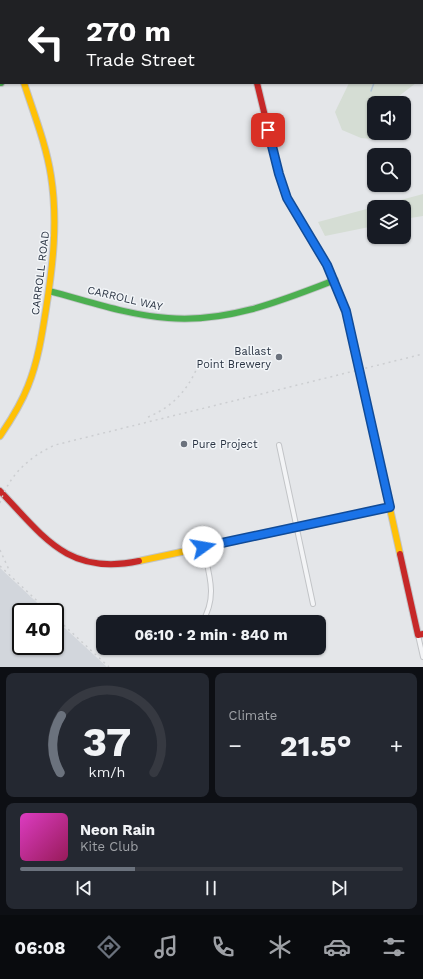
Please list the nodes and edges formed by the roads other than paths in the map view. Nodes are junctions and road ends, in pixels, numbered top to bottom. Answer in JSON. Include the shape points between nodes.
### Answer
{"nodes":[{"id":1,"x":24,"y":84,"type":"edge"},
{"id":2,"x":257,"y":84,"type":"edge"},
{"id":3,"x":335,"y":280,"type":"junction"},
{"id":4,"x":49,"y":290,"type":"junction"},
{"id":5,"x":0,"y":436,"type":"edge"},
{"id":6,"x":279,"y":445,"type":"dead end"},
{"id":7,"x":0,"y":490,"type":"edge"},
{"id":8,"x":390,"y":507,"type":"junction"},
{"id":9,"x":295,"y":526,"type":"junction"},
{"id":10,"x":203,"y":547,"type":"junction"},
{"id":11,"x":313,"y":604,"type":"dead end"},
{"id":12,"x":206,"y":615,"type":"edge"},
{"id":13,"x":421,"y":635,"type":"edge"},
{"id":14,"x":423,"y":657,"type":"edge"}],
"edges":[{"from":1,"to":4,"type":"street","name":"CARROLL ROAD","via":[[45,147],[53,189],[55,240]]},
{"from":2,"to":3,"type":"street","via":[[287,198]]},
{"from":3,"to":4,"type":"street","name":"CARROLL WAY","via":[[272,305],[199,319],[145,315]]},
{"from":3,"to":8,"type":"street","via":[[346,311]]},
{"from":4,"to":5,"type":"street","name":"CARROLL ROAD","via":[[38,359],[31,383]]},
{"from":6,"to":9,"type":"street"},
{"from":7,"to":10,"type":"street","via":[[50,541],[63,552],[79,560],[119,565]]},
{"from":8,"to":9,"type":"street"},
{"from":8,"to":13,"type":"street"},
{"from":9,"to":10,"type":"street"},
{"from":9,"to":11,"type":"street"},
{"from":10,"to":12,"type":"street","via":[[212,590],[210,607]]},
{"from":13,"to":14,"type":"street"}]}
